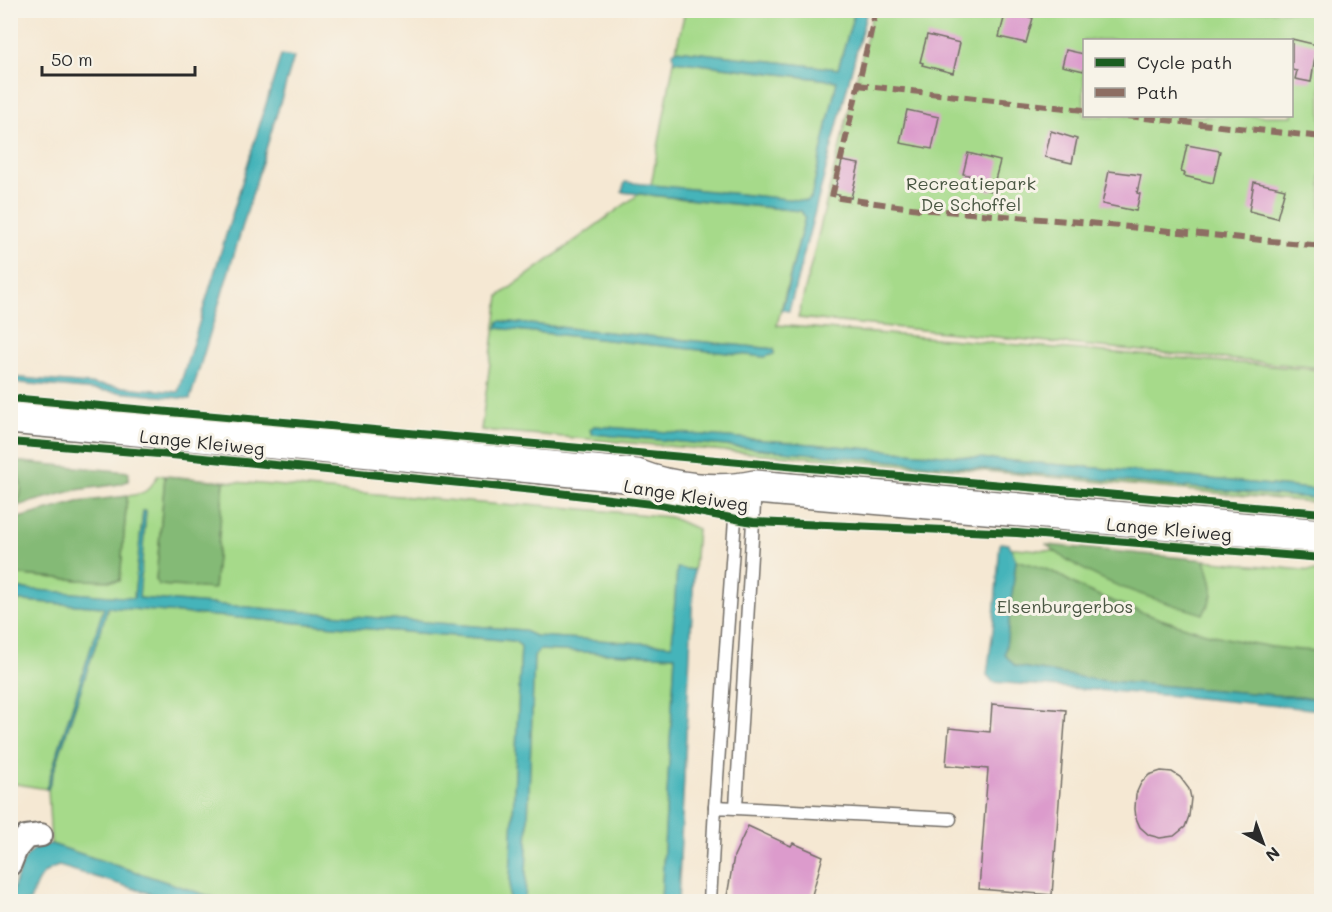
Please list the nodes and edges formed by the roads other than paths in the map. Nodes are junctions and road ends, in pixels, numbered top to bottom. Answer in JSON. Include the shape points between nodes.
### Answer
{"nodes":[{"id":1,"x":10,"y":417,"type":"edge"},
{"id":2,"x":745,"y":485,"type":"junction"},
{"id":3,"x":1322,"y":536,"type":"edge"},
{"id":4,"x":715,"y":807,"type":"junction"},
{"id":5,"x":736,"y":807,"type":"junction"},
{"id":6,"x":950,"y":819,"type":"dead end"},
{"id":7,"x":41,"y":835,"type":"dead end"},
{"id":8,"x":10,"y":864,"type":"edge"},
{"id":9,"x":710,"y":902,"type":"edge"}],
"edges":[{"from":1,"to":2,"type":"street","name":"Lange Kleiweg","via":[[636,476],[658,471]]},
{"from":2,"to":3,"type":"street","name":"Lange Kleiweg"},
{"from":2,"to":4,"type":"lane"},
{"from":2,"to":5,"type":"lane"},
{"from":4,"to":5,"type":"lane"},
{"from":4,"to":9,"type":"lane"},
{"from":5,"to":6,"type":"lane"},
{"from":7,"to":8,"type":"street","via":[[26,837],[15,849]]}]}
